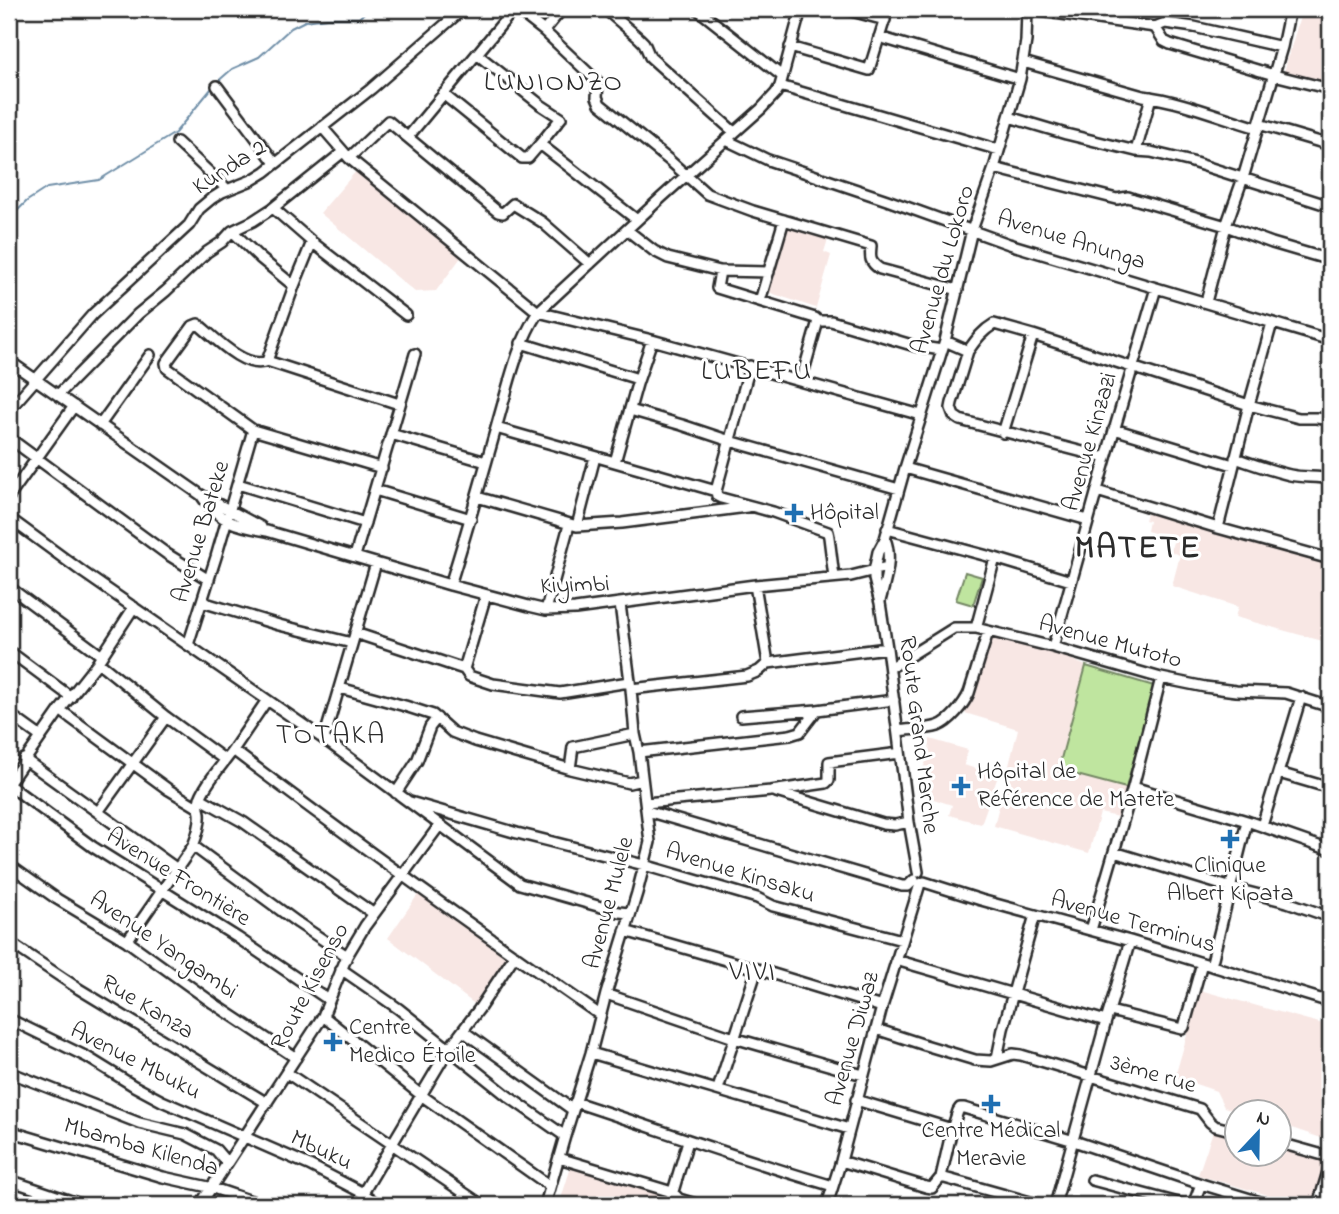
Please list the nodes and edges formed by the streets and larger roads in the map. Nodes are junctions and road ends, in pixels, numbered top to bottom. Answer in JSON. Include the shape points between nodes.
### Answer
{"nodes":[{"id":1,"x":463,"y":9,"type":"edge"},
{"id":2,"x":515,"y":9,"type":"edge"},
{"id":3,"x":562,"y":9,"type":"edge"},
{"id":4,"x":605,"y":9,"type":"edge"},
{"id":5,"x":697,"y":9,"type":"edge"},
{"id":6,"x":801,"y":9,"type":"edge"},
{"id":7,"x":844,"y":9,"type":"edge"},
{"id":8,"x":888,"y":9,"type":"edge"},
{"id":9,"x":1027,"y":9,"type":"edge"},
{"id":10,"x":1290,"y":9,"type":"edge"},
{"id":11,"x":885,"y":20,"type":"junction"},
{"id":12,"x":1155,"y":27,"type":"junction"},
{"id":13,"x":544,"y":31,"type":"junction"},
{"id":14,"x":879,"y":37,"type":"junction"},
{"id":15,"x":790,"y":47,"type":"junction"},
{"id":16,"x":1282,"y":47,"type":"junction"},
{"id":17,"x":478,"y":55,"type":"junction"},
{"id":18,"x":1023,"y":62,"type":"junction"},
{"id":19,"x":1274,"y":75,"type":"junction"},
{"id":20,"x":1020,"y":79,"type":"junction"},
{"id":21,"x":781,"y":81,"type":"junction"},
{"id":22,"x":217,"y":86,"type":"dead end"},
{"id":23,"x":1330,"y":89,"type":"edge"},
{"id":24,"x":443,"y":94,"type":"junction"},
{"id":25,"x":1151,"y":97,"type":"junction"},
{"id":26,"x":1009,"y":117,"type":"junction"},
{"id":27,"x":1259,"y":126,"type":"junction"},
{"id":28,"x":321,"y":127,"type":"junction"},
{"id":29,"x":734,"y":132,"type":"junction"},
{"id":30,"x":408,"y":137,"type":"junction"},
{"id":31,"x":726,"y":140,"type":"junction"},
{"id":32,"x":177,"y":142,"type":"dead end"},
{"id":33,"x":540,"y":144,"type":"junction"},
{"id":34,"x":1330,"y":145,"type":"edge"},
{"id":35,"x":999,"y":150,"type":"junction"},
{"id":36,"x":1136,"y":151,"type":"junction"},
{"id":37,"x":346,"y":155,"type":"junction"},
{"id":38,"x":275,"y":163,"type":"junction"},
{"id":39,"x":994,"y":168,"type":"junction"},
{"id":40,"x":687,"y":176,"type":"junction"},
{"id":41,"x":1243,"y":178,"type":"junction"},
{"id":42,"x":228,"y":190,"type":"junction"},
{"id":43,"x":1330,"y":206,"type":"edge"},
{"id":44,"x":273,"y":208,"type":"junction"},
{"id":45,"x":637,"y":220,"type":"junction"},
{"id":46,"x":783,"y":220,"type":"junction"},
{"id":47,"x":1226,"y":226,"type":"junction"},
{"id":48,"x":627,"y":230,"type":"junction"},
{"id":49,"x":972,"y":230,"type":"junction"},
{"id":50,"x":232,"y":231,"type":"junction"},
{"id":51,"x":312,"y":242,"type":"junction"},
{"id":52,"x":1330,"y":260,"type":"edge"},
{"id":53,"x":590,"y":264,"type":"junction"},
{"id":54,"x":720,"y":271,"type":"junction"},
{"id":55,"x":769,"y":271,"type":"junction"},
{"id":56,"x":294,"y":286,"type":"junction"},
{"id":57,"x":1156,"y":288,"type":"junction"},
{"id":58,"x":958,"y":290,"type":"junction"},
{"id":59,"x":760,"y":301,"type":"junction"},
{"id":60,"x":1206,"y":302,"type":"junction"},
{"id":61,"x":538,"y":312,"type":"junction"},
{"id":62,"x":405,"y":315,"type":"dead end"},
{"id":63,"x":818,"y":321,"type":"junction"},
{"id":64,"x":1272,"y":323,"type":"junction"},
{"id":65,"x":1033,"y":335,"type":"junction"},
{"id":66,"x":652,"y":340,"type":"junction"},
{"id":67,"x":1330,"y":340,"type":"edge"},
{"id":68,"x":522,"y":342,"type":"junction"},
{"id":69,"x":943,"y":346,"type":"junction"},
{"id":70,"x":968,"y":351,"type":"junction"},
{"id":71,"x":415,"y":354,"type":"dead end"},
{"id":72,"x":150,"y":355,"type":"dead end"},
{"id":73,"x":9,"y":361,"type":"edge"},
{"id":74,"x":267,"y":361,"type":"junction"},
{"id":75,"x":750,"y":366,"type":"junction"},
{"id":76,"x":1133,"y":367,"type":"junction"},
{"id":77,"x":35,"y":379,"type":"junction"},
{"id":78,"x":638,"y":379,"type":"junction"},
{"id":79,"x":801,"y":380,"type":"junction"},
{"id":80,"x":58,"y":396,"type":"junction"},
{"id":81,"x":399,"y":404,"type":"junction"},
{"id":82,"x":1249,"y":405,"type":"junction"},
{"id":83,"x":74,"y":406,"type":"junction"},
{"id":84,"x":9,"y":410,"type":"edge"},
{"id":85,"x":630,"y":410,"type":"junction"},
{"id":86,"x":921,"y":415,"type":"junction"},
{"id":87,"x":1330,"y":420,"type":"edge"},
{"id":88,"x":100,"y":425,"type":"junction"},
{"id":89,"x":496,"y":428,"type":"junction"},
{"id":90,"x":1114,"y":429,"type":"junction"},
{"id":91,"x":253,"y":430,"type":"junction"},
{"id":92,"x":1003,"y":433,"type":"junction"},
{"id":93,"x":391,"y":434,"type":"junction"},
{"id":94,"x":9,"y":438,"type":"edge"},
{"id":95,"x":730,"y":441,"type":"junction"},
{"id":96,"x":595,"y":457,"type":"junction"},
{"id":97,"x":1106,"y":458,"type":"junction"},
{"id":98,"x":37,"y":459,"type":"junction"},
{"id":99,"x":486,"y":461,"type":"junction"},
{"id":100,"x":615,"y":461,"type":"junction"},
{"id":101,"x":1234,"y":462,"type":"junction"},
{"id":102,"x":382,"y":468,"type":"junction"},
{"id":103,"x":905,"y":468,"type":"junction"},
{"id":104,"x":1330,"y":479,"type":"edge"},
{"id":105,"x":238,"y":484,"type":"junction"},
{"id":106,"x":899,"y":489,"type":"junction"},
{"id":107,"x":375,"y":490,"type":"junction"},
{"id":108,"x":716,"y":491,"type":"junction"},
{"id":109,"x":1097,"y":491,"type":"junction"},
{"id":110,"x":201,"y":495,"type":"junction"},
{"id":111,"x":9,"y":497,"type":"edge"},
{"id":112,"x":477,"y":497,"type":"junction"},
{"id":113,"x":752,"y":506,"type":"junction"},
{"id":114,"x":229,"y":510,"type":"junction"},
{"id":115,"x":9,"y":518,"type":"edge"},
{"id":116,"x":471,"y":519,"type":"junction"},
{"id":117,"x":1088,"y":520,"type":"junction"},
{"id":118,"x":226,"y":521,"type":"junction"},
{"id":119,"x":365,"y":523,"type":"junction"},
{"id":120,"x":573,"y":525,"type":"junction"},
{"id":121,"x":1218,"y":528,"type":"junction"},
{"id":122,"x":267,"y":531,"type":"junction"},
{"id":123,"x":886,"y":534,"type":"junction"},
{"id":124,"x":355,"y":556,"type":"junction"},
{"id":125,"x":995,"y":558,"type":"junction"},
{"id":126,"x":1330,"y":559,"type":"edge"},
{"id":127,"x":376,"y":563,"type":"junction"},
{"id":128,"x":887,"y":567,"type":"junction"},
{"id":129,"x":874,"y":575,"type":"junction"},
{"id":130,"x":834,"y":577,"type":"junction"},
{"id":131,"x":209,"y":580,"type":"junction"},
{"id":132,"x":886,"y":580,"type":"junction"},
{"id":133,"x":1071,"y":581,"type":"junction"},
{"id":134,"x":450,"y":585,"type":"junction"},
{"id":135,"x":755,"y":585,"type":"junction"},
{"id":136,"x":9,"y":587,"type":"edge"},
{"id":137,"x":486,"y":595,"type":"junction"},
{"id":138,"x":202,"y":602,"type":"junction"},
{"id":139,"x":880,"y":603,"type":"junction"},
{"id":140,"x":620,"y":604,"type":"junction"},
{"id":141,"x":134,"y":607,"type":"junction"},
{"id":142,"x":546,"y":610,"type":"junction"},
{"id":143,"x":976,"y":628,"type":"junction"},
{"id":144,"x":988,"y":632,"type":"junction"},
{"id":145,"x":355,"y":633,"type":"junction"},
{"id":146,"x":352,"y":643,"type":"junction"},
{"id":147,"x":188,"y":645,"type":"junction"},
{"id":148,"x":1053,"y":647,"type":"junction"},
{"id":149,"x":887,"y":648,"type":"junction"},
{"id":150,"x":9,"y":651,"type":"edge"},
{"id":151,"x":100,"y":659,"type":"junction"},
{"id":152,"x":768,"y":663,"type":"junction"},
{"id":153,"x":890,"y":668,"type":"junction"},
{"id":154,"x":464,"y":669,"type":"junction"},
{"id":155,"x":1161,"y":678,"type":"junction"},
{"id":156,"x":630,"y":686,"type":"junction"},
{"id":157,"x":340,"y":688,"type":"junction"},
{"id":158,"x":71,"y":697,"type":"junction"},
{"id":159,"x":1301,"y":697,"type":"junction"},
{"id":160,"x":267,"y":700,"type":"junction"},
{"id":161,"x":894,"y":700,"type":"junction"},
{"id":162,"x":1330,"y":706,"type":"edge"},
{"id":163,"x":60,"y":710,"type":"junction"},
{"id":164,"x":817,"y":710,"type":"junction"},
{"id":165,"x":9,"y":714,"type":"edge"},
{"id":166,"x":741,"y":716,"type":"dead end"},
{"id":167,"x":166,"y":717,"type":"junction"},
{"id":168,"x":438,"y":718,"type":"junction"},
{"id":169,"x":898,"y":731,"type":"junction"},
{"id":170,"x":635,"y":734,"type":"junction"},
{"id":171,"x":41,"y":737,"type":"junction"},
{"id":172,"x":324,"y":739,"type":"junction"},
{"id":173,"x":233,"y":750,"type":"junction"},
{"id":174,"x":639,"y":752,"type":"junction"},
{"id":175,"x":900,"y":752,"type":"junction"},
{"id":176,"x":24,"y":759,"type":"junction"},
{"id":177,"x":225,"y":760,"type":"junction"},
{"id":178,"x":132,"y":763,"type":"junction"},
{"id":179,"x":570,"y":769,"type":"junction"},
{"id":180,"x":1279,"y":774,"type":"junction"},
{"id":181,"x":642,"y":779,"type":"junction"},
{"id":182,"x":9,"y":781,"type":"edge"},
{"id":183,"x":1133,"y":787,"type":"junction"},
{"id":184,"x":1330,"y":788,"type":"edge"},
{"id":185,"x":771,"y":791,"type":"junction"},
{"id":186,"x":396,"y":793,"type":"junction"},
{"id":187,"x":405,"y":800,"type":"junction"},
{"id":188,"x":199,"y":803,"type":"junction"},
{"id":189,"x":646,"y":807,"type":"junction"},
{"id":190,"x":98,"y":812,"type":"junction"},
{"id":191,"x":1247,"y":821,"type":"junction"},
{"id":192,"x":909,"y":822,"type":"junction"},
{"id":193,"x":439,"y":825,"type":"junction"},
{"id":194,"x":1262,"y":827,"type":"junction"},
{"id":195,"x":193,"y":846,"type":"junction"},
{"id":196,"x":1330,"y":850,"type":"edge"},
{"id":197,"x":1114,"y":852,"type":"junction"},
{"id":198,"x":9,"y":865,"type":"edge"},
{"id":199,"x":644,"y":865,"type":"junction"},
{"id":200,"x":177,"y":869,"type":"junction"},
{"id":201,"x":403,"y":874,"type":"junction"},
{"id":202,"x":919,"y":879,"type":"junction"},
{"id":203,"x":1232,"y":888,"type":"junction"},
{"id":204,"x":162,"y":890,"type":"junction"},
{"id":205,"x":631,"y":913,"type":"junction"},
{"id":206,"x":374,"y":914,"type":"junction"},
{"id":207,"x":1035,"y":915,"type":"junction"},
{"id":208,"x":1330,"y":916,"type":"edge"},
{"id":209,"x":1091,"y":930,"type":"junction"},
{"id":210,"x":625,"y":931,"type":"junction"},
{"id":211,"x":902,"y":940,"type":"junction"},
{"id":212,"x":127,"y":941,"type":"junction"},
{"id":213,"x":1130,"y":941,"type":"junction"},
{"id":214,"x":9,"y":942,"type":"edge"},
{"id":215,"x":347,"y":956,"type":"junction"},
{"id":216,"x":515,"y":956,"type":"junction"},
{"id":217,"x":896,"y":960,"type":"junction"},
{"id":218,"x":1207,"y":965,"type":"junction"},
{"id":219,"x":341,"y":969,"type":"junction"},
{"id":220,"x":757,"y":969,"type":"junction"},
{"id":221,"x":1013,"y":993,"type":"junction"},
{"id":222,"x":606,"y":994,"type":"junction"},
{"id":223,"x":330,"y":1000,"type":"junction"},
{"id":224,"x":1330,"y":1002,"type":"edge"},
{"id":225,"x":882,"y":1007,"type":"junction"},
{"id":226,"x":1110,"y":1011,"type":"junction"},
{"id":227,"x":600,"y":1015,"type":"junction"},
{"id":228,"x":324,"y":1016,"type":"junction"},
{"id":229,"x":9,"y":1019,"type":"edge"},
{"id":230,"x":1106,"y":1021,"type":"junction"},
{"id":231,"x":876,"y":1029,"type":"junction"},
{"id":232,"x":463,"y":1031,"type":"junction"},
{"id":233,"x":734,"y":1038,"type":"junction"},
{"id":234,"x":448,"y":1050,"type":"junction"},
{"id":235,"x":591,"y":1053,"type":"junction"},
{"id":236,"x":296,"y":1058,"type":"junction"},
{"id":237,"x":997,"y":1058,"type":"junction"},
{"id":238,"x":9,"y":1072,"type":"edge"},
{"id":239,"x":287,"y":1073,"type":"junction"},
{"id":240,"x":863,"y":1075,"type":"junction"},
{"id":241,"x":1091,"y":1077,"type":"junction"},
{"id":242,"x":718,"y":1089,"type":"junction"},
{"id":243,"x":421,"y":1095,"type":"junction"},
{"id":244,"x":856,"y":1100,"type":"junction"},
{"id":245,"x":267,"y":1103,"type":"junction"},
{"id":246,"x":574,"y":1106,"type":"junction"},
{"id":247,"x":1224,"y":1128,"type":"edge"},
{"id":248,"x":849,"y":1129,"type":"junction"},
{"id":249,"x":952,"y":1129,"type":"junction"},
{"id":250,"x":9,"y":1131,"type":"edge"},
{"id":251,"x":565,"y":1136,"type":"junction"},
{"id":252,"x":244,"y":1138,"type":"junction"},
{"id":253,"x":1074,"y":1140,"type":"junction"},
{"id":254,"x":688,"y":1141,"type":"junction"},
{"id":255,"x":392,"y":1145,"type":"junction"},
{"id":256,"x":1294,"y":1147,"type":"edge"},
{"id":257,"x":1330,"y":1157,"type":"edge"},
{"id":258,"x":559,"y":1158,"type":"junction"},
{"id":259,"x":841,"y":1161,"type":"junction"},
{"id":260,"x":227,"y":1163,"type":"junction"},
{"id":261,"x":1330,"y":1165,"type":"edge"},
{"id":262,"x":941,"y":1177,"type":"junction"},
{"id":263,"x":9,"y":1180,"type":"edge"},
{"id":264,"x":1092,"y":1180,"type":"dead end"},
{"id":265,"x":1201,"y":1184,"type":"junction"},
{"id":266,"x":550,"y":1186,"type":"junction"},
{"id":267,"x":833,"y":1186,"type":"junction"},
{"id":268,"x":213,"y":1188,"type":"junction"},
{"id":269,"x":672,"y":1192,"type":"junction"},
{"id":270,"x":363,"y":1193,"type":"junction"},
{"id":271,"x":83,"y":1205,"type":"edge"},
{"id":272,"x":200,"y":1205,"type":"edge"},
{"id":273,"x":263,"y":1205,"type":"edge"},
{"id":274,"x":378,"y":1205,"type":"edge"},
{"id":275,"x":482,"y":1205,"type":"edge"},
{"id":276,"x":545,"y":1205,"type":"edge"},
{"id":277,"x":669,"y":1205,"type":"edge"},
{"id":278,"x":699,"y":1205,"type":"edge"},
{"id":279,"x":827,"y":1205,"type":"edge"},
{"id":280,"x":1041,"y":1205,"type":"edge"},
{"id":281,"x":1055,"y":1205,"type":"edge"},
{"id":282,"x":1186,"y":1205,"type":"edge"},
{"id":283,"x":1193,"y":1205,"type":"edge"},
{"id":284,"x":1270,"y":1205,"type":"edge"},
{"id":285,"x":1318,"y":1205,"type":"edge"}],
"edges":[{"from":1,"to":28,"type":"street","name":"Kunda 2"},
{"from":2,"to":13,"type":"street"},
{"from":2,"to":17,"type":"street"},
{"from":3,"to":13,"type":"street"},
{"from":4,"to":29,"type":"street","via":[[644,43],[650,57]]},
{"from":5,"to":21,"type":"street"},
{"from":6,"to":15,"type":"street"},
{"from":7,"to":11,"type":"street"},
{"from":8,"to":11,"type":"street"},
{"from":9,"to":12,"type":"street"},
{"from":9,"to":18,"type":"street","name":"Avenue du Lokoro"},
{"from":10,"to":16,"type":"street"},
{"from":11,"to":14,"type":"street"},
{"from":12,"to":16,"type":"street","via":[[1165,23],[1194,27]]},
{"from":12,"to":19,"type":"street","via":[[1166,42]]},
{"from":13,"to":40,"type":"street","via":[[598,82],[600,104]]},
{"from":14,"to":15,"type":"street","via":[[867,71]]},
{"from":14,"to":20,"type":"street"},
{"from":15,"to":21,"type":"street"},
{"from":16,"to":19,"type":"street"},
{"from":17,"to":24,"type":"street"},
{"from":17,"to":33,"type":"street","via":[[561,118]]},
{"from":18,"to":20,"type":"street","name":"Avenue du Lokoro"},
{"from":18,"to":25,"type":"street"},
{"from":19,"to":23,"type":"street"},
{"from":19,"to":27,"type":"street"},
{"from":20,"to":26,"type":"street","name":"Avenue du Lokoro"},
{"from":21,"to":29,"type":"street","via":[[776,93]]},
{"from":21,"to":35,"type":"street"},
{"from":22,"to":38,"type":"street"},
{"from":24,"to":30,"type":"street"},
{"from":24,"to":33,"type":"street","via":[[522,158],[528,158]]},
{"from":25,"to":27,"type":"street"},
{"from":25,"to":36,"type":"street"},
{"from":26,"to":35,"type":"street","name":"Avenue du Lokoro"},
{"from":26,"to":36,"type":"street"},
{"from":27,"to":34,"type":"street"},
{"from":27,"to":41,"type":"street"},
{"from":28,"to":37,"type":"street"},
{"from":28,"to":38,"type":"street","name":"Kunda 2"},
{"from":29,"to":31,"type":"street"},
{"from":30,"to":37,"type":"street","via":[[388,121]]},
{"from":30,"to":53,"type":"street","via":[[498,212],[513,204],[542,222]]},
{"from":31,"to":40,"type":"street"},
{"from":31,"to":49,"type":"street","name":"Avenue Anunga","via":[[768,160]]},
{"from":32,"to":42,"type":"street"},
{"from":33,"to":45,"type":"street"},
{"from":35,"to":39,"type":"street","name":"Avenue du Lokoro"},
{"from":36,"to":41,"type":"street"},
{"from":37,"to":44,"type":"street"},
{"from":37,"to":61,"type":"street"},
{"from":38,"to":42,"type":"street","name":"Kunda 2"},
{"from":39,"to":47,"type":"street","via":[[1117,199],[1128,197]]},
{"from":39,"to":49,"type":"street","name":"Avenue du Lokoro"},
{"from":40,"to":45,"type":"street"},
{"from":40,"to":46,"type":"street","via":[[717,199]]},
{"from":41,"to":43,"type":"street"},
{"from":41,"to":47,"type":"street"},
{"from":42,"to":77,"type":"street","name":"Kunda 2","via":[[199,209],[189,225],[93,314]]},
{"from":44,"to":50,"type":"street"},
{"from":44,"to":51,"type":"street"},
{"from":45,"to":48,"type":"street"},
{"from":46,"to":55,"type":"street"},
{"from":46,"to":58,"type":"street","via":[[871,246],[870,260],[880,269]]},
{"from":47,"to":52,"type":"street"},
{"from":47,"to":60,"type":"street"},
{"from":48,"to":53,"type":"street"},
{"from":48,"to":54,"type":"street","via":[[668,258]]},
{"from":49,"to":57,"type":"street","name":"Avenue Anunga"},
{"from":49,"to":58,"type":"street","name":"Avenue du Lokoro"},
{"from":50,"to":56,"type":"street"},
{"from":50,"to":80,"type":"street","via":[[138,314]]},
{"from":51,"to":56,"type":"street"},
{"from":51,"to":62,"type":"street"},
{"from":53,"to":61,"type":"street"},
{"from":54,"to":55,"type":"street"},
{"from":54,"to":59,"type":"street","via":[[717,288]]},
{"from":55,"to":59,"type":"street"},
{"from":56,"to":74,"type":"street"},
{"from":57,"to":60,"type":"street","name":"Avenue Anunga"},
{"from":57,"to":76,"type":"street","name":"Avenue Kinzazi"},
{"from":58,"to":69,"type":"street","name":"Avenue du Lokoro"},
{"from":59,"to":63,"type":"street"},
{"from":60,"to":64,"type":"street","name":"Avenue Anunga"},
{"from":61,"to":66,"type":"street"},
{"from":61,"to":68,"type":"street"},
{"from":63,"to":69,"type":"street","via":[[915,346]]},
{"from":63,"to":79,"type":"street"},
{"from":64,"to":67,"type":"street","name":"Avenue Anunga"},
{"from":64,"to":82,"type":"street"},
{"from":65,"to":70,"type":"street","via":[[994,324]]},
{"from":65,"to":76,"type":"street"},
{"from":65,"to":92,"type":"street"},
{"from":66,"to":75,"type":"street"},
{"from":66,"to":78,"type":"street"},
{"from":68,"to":78,"type":"street"},
{"from":68,"to":89,"type":"street"},
{"from":69,"to":70,"type":"street"},
{"from":69,"to":86,"type":"street","name":"Avenue du Lokoro"},
{"from":70,"to":92,"type":"street","via":[[952,403],[954,416]]},
{"from":71,"to":81,"type":"street"},
{"from":72,"to":88,"type":"street"},
{"from":73,"to":77,"type":"street"},
{"from":74,"to":81,"type":"street"},
{"from":74,"to":91,"type":"street","via":[[253,364],[243,360],[195,324],[166,363]]},
{"from":75,"to":79,"type":"street"},
{"from":75,"to":95,"type":"street"},
{"from":76,"to":82,"type":"street"},
{"from":76,"to":90,"type":"street","name":"Avenue Kinzazi"},
{"from":77,"to":80,"type":"street"},
{"from":77,"to":84,"type":"street","name":"Kunda 2"},
{"from":78,"to":85,"type":"street"},
{"from":79,"to":86,"type":"street"},
{"from":80,"to":83,"type":"street"},
{"from":81,"to":93,"type":"street"},
{"from":82,"to":87,"type":"street","via":[[1298,418]]},
{"from":82,"to":101,"type":"street"},
{"from":83,"to":88,"type":"street"},
{"from":83,"to":98,"type":"street"},
{"from":85,"to":95,"type":"street"},
{"from":85,"to":100,"type":"street"},
{"from":86,"to":103,"type":"street","name":"Avenue du Lokoro"},
{"from":88,"to":110,"type":"street"},
{"from":89,"to":96,"type":"street"},
{"from":89,"to":99,"type":"street"},
{"from":90,"to":97,"type":"street","name":"Avenue Kinzazi"},
{"from":90,"to":101,"type":"street"},
{"from":91,"to":102,"type":"street"},
{"from":91,"to":105,"type":"street","name":"Avenue Bateke"},
{"from":92,"to":97,"type":"street"},
{"from":93,"to":99,"type":"street"},
{"from":93,"to":102,"type":"street"},
{"from":94,"to":98,"type":"street"},
{"from":95,"to":106,"type":"street"},
{"from":95,"to":108,"type":"street"},
{"from":96,"to":100,"type":"street"},
{"from":96,"to":120,"type":"street"},
{"from":97,"to":109,"type":"street","name":"Avenue Kinzazi"},
{"from":98,"to":111,"type":"street"},
{"from":98,"to":131,"type":"street"},
{"from":99,"to":112,"type":"street"},
{"from":100,"to":108,"type":"street"},
{"from":101,"to":104,"type":"street","via":[[1287,475]]},
{"from":101,"to":121,"type":"street"},
{"from":102,"to":107,"type":"street"},
{"from":103,"to":106,"type":"street","name":"Avenue du Lokoro"},
{"from":103,"to":117,"type":"street"},
{"from":105,"to":114,"type":"street","name":"Avenue Bateke"},
{"from":105,"to":119,"type":"street"},
{"from":106,"to":123,"type":"street","name":"Avenue du Lokoro"},
{"from":107,"to":116,"type":"street"},
{"from":107,"to":119,"type":"street"},
{"from":108,"to":113,"type":"street","via":[[721,498]]},
{"from":109,"to":117,"type":"street","name":"Avenue Kinzazi"},
{"from":109,"to":121,"type":"street"},
{"from":110,"to":114,"type":"street"},
{"from":110,"to":118,"type":"street"},
{"from":112,"to":116,"type":"street"},
{"from":112,"to":120,"type":"street"},
{"from":113,"to":120,"type":"street"},
{"from":113,"to":130,"type":"street","via":[[828,533]]},
{"from":114,"to":118,"type":"street","name":"Avenue Bateke"},
{"from":114,"to":122,"type":"street"},
{"from":115,"to":141,"type":"street"},
{"from":116,"to":134,"type":"street"},
{"from":117,"to":133,"type":"street","name":"Avenue Kinzazi"},
{"from":118,"to":122,"type":"street"},
{"from":118,"to":131,"type":"street","name":"Avenue Bateke"},
{"from":119,"to":124,"type":"street"},
{"from":120,"to":142,"type":"street"},
{"from":121,"to":126,"type":"street"},
{"from":122,"to":124,"type":"street","name":"Kiyimbi"},
{"from":123,"to":125,"type":"street"},
{"from":123,"to":128,"type":"street","name":"Avenue du Lokoro"},
{"from":123,"to":129,"type":"street","name":"Avenue du Lokoro"},
{"from":124,"to":127,"type":"street","name":"Kiyimbi"},
{"from":125,"to":133,"type":"street"},
{"from":125,"to":143,"type":"street"},
{"from":127,"to":134,"type":"street","name":"Kiyimbi"},
{"from":127,"to":145,"type":"street"},
{"from":128,"to":129,"type":"street","name":"Kiyimbi"},
{"from":128,"to":132,"type":"street","name":"Route Grand Marche"},
{"from":129,"to":130,"type":"street","name":"Kiyimbi"},
{"from":129,"to":132,"type":"street","name":"Kiyimbi"},
{"from":129,"to":139,"type":"street","name":"Route Grand Marche"},
{"from":130,"to":135,"type":"street","name":"Kiyimbi"},
{"from":131,"to":138,"type":"street","name":"Avenue Bateke"},
{"from":132,"to":139,"type":"street","name":"Route Grand Marche"},
{"from":133,"to":148,"type":"street","name":"Avenue Kinzazi"},
{"from":134,"to":137,"type":"street","name":"Kiyimbi"},
{"from":135,"to":140,"type":"street","name":"Kiyimbi"},
{"from":135,"to":152,"type":"street"},
{"from":136,"to":151,"type":"street"},
{"from":137,"to":142,"type":"street","name":"Kiyimbi"},
{"from":137,"to":154,"type":"street"},
{"from":138,"to":146,"type":"street"},
{"from":138,"to":147,"type":"street","name":"Avenue Bateke"},
{"from":139,"to":149,"type":"street","name":"Route Grand Marche"},
{"from":140,"to":142,"type":"street","name":"Kiyimbi"},
{"from":140,"to":156,"type":"street","name":"Avenue Mulele"},
{"from":141,"to":147,"type":"street"},
{"from":141,"to":151,"type":"street"},
{"from":143,"to":144,"type":"street","name":"Avenue Mutoto"},
{"from":143,"to":153,"type":"street","via":[[954,628]]},
{"from":144,"to":148,"type":"street","name":"Avenue Mutoto"},
{"from":144,"to":169,"type":"street","via":[[966,701],[958,711],[940,726]]},
{"from":145,"to":146,"type":"street"},
{"from":145,"to":154,"type":"street"},
{"from":146,"to":157,"type":"street"},
{"from":147,"to":160,"type":"street"},
{"from":148,"to":155,"type":"street","name":"Avenue Mutoto"},
{"from":149,"to":152,"type":"street"},
{"from":149,"to":153,"type":"street","name":"Route Grand Marche"},
{"from":150,"to":158,"type":"street"},
{"from":151,"to":158,"type":"street"},
{"from":151,"to":167,"type":"street"},
{"from":152,"to":156,"type":"street","via":[[747,676]]},
{"from":153,"to":161,"type":"street","name":"Route Grand Marche"},
{"from":154,"to":156,"type":"street","via":[[469,676],[493,684],[559,693]]},
{"from":155,"to":159,"type":"street","name":"Avenue Mutoto"},
{"from":155,"to":183,"type":"street"},
{"from":156,"to":170,"type":"street","name":"Avenue Mulele"},
{"from":157,"to":168,"type":"street"},
{"from":157,"to":172,"type":"street"},
{"from":158,"to":163,"type":"street"},
{"from":159,"to":162,"type":"street","name":"Avenue Mutoto"},
{"from":159,"to":180,"type":"street"},
{"from":160,"to":172,"type":"street"},
{"from":160,"to":173,"type":"street"},
{"from":161,"to":164,"type":"street"},
{"from":161,"to":169,"type":"street","name":"Route Grand Marche"},
{"from":163,"to":171,"type":"street"},
{"from":163,"to":178,"type":"street"},
{"from":164,"to":166,"type":"street"},
{"from":164,"to":174,"type":"street","via":[[800,732],[790,735]]},
{"from":165,"to":171,"type":"street"},
{"from":167,"to":177,"type":"street"},
{"from":167,"to":178,"type":"street"},
{"from":168,"to":179,"type":"street","via":[[446,728],[467,738]]},
{"from":168,"to":186,"type":"street"},
{"from":169,"to":175,"type":"street","name":"Route Grand Marche"},
{"from":170,"to":174,"type":"street","name":"Avenue Mulele"},
{"from":170,"to":179,"type":"street","via":[[572,747]]},
{"from":171,"to":176,"type":"street"},
{"from":172,"to":186,"type":"street"},
{"from":173,"to":177,"type":"street"},
{"from":173,"to":201,"type":"street"},
{"from":174,"to":181,"type":"street","name":"Avenue Mulele"},
{"from":175,"to":185,"type":"street","via":[[829,762],[826,783]]},
{"from":175,"to":192,"type":"street","name":"Route Grand Marche"},
{"from":176,"to":182,"type":"street"},
{"from":176,"to":190,"type":"street"},
{"from":177,"to":188,"type":"street"},
{"from":178,"to":188,"type":"street","via":[[169,790]]},
{"from":178,"to":190,"type":"street"},
{"from":179,"to":181,"type":"street","via":[[629,783]]},
{"from":180,"to":184,"type":"street"},
{"from":180,"to":194,"type":"street"},
{"from":181,"to":189,"type":"street","name":"Avenue Mulele"},
{"from":182,"to":204,"type":"street","name":"Avenue Frontière","via":[[93,847]]},
{"from":183,"to":191,"type":"street"},
{"from":183,"to":197,"type":"street"},
{"from":185,"to":189,"type":"street"},
{"from":185,"to":192,"type":"street","via":[[883,824]]},
{"from":186,"to":187,"type":"street"},
{"from":187,"to":193,"type":"street"},
{"from":187,"to":199,"type":"street","name":"Avenue Kinsaku"},
{"from":188,"to":195,"type":"street"},
{"from":188,"to":206,"type":"street","via":[[243,822]]},
{"from":189,"to":199,"type":"street","name":"Avenue Mulele","via":[[650,842]]},
{"from":189,"to":202,"type":"street","name":"Avenue Terminus","via":[[902,886]]},
{"from":190,"to":200,"type":"street"},
{"from":191,"to":194,"type":"street"},
{"from":191,"to":203,"type":"street"},
{"from":192,"to":202,"type":"street","name":"Route Grand Marche"},
{"from":193,"to":201,"type":"street","name":"Route Kisenso"},
{"from":193,"to":205,"type":"street","via":[[520,884]]},
{"from":194,"to":196,"type":"street"},
{"from":195,"to":200,"type":"street"},
{"from":195,"to":215,"type":"street"},
{"from":197,"to":203,"type":"street"},
{"from":197,"to":209,"type":"street"},
{"from":198,"to":212,"type":"street","name":"Avenue Yangambi"},
{"from":199,"to":205,"type":"street","name":"Avenue Mulele"},
{"from":199,"to":211,"type":"street","name":"Avenue Kinsaku"},
{"from":200,"to":204,"type":"street"},
{"from":201,"to":206,"type":"street","name":"Route Kisenso"},
{"from":201,"to":216,"type":"street"},
{"from":202,"to":207,"type":"street","name":"Avenue Terminus"},
{"from":202,"to":211,"type":"street","name":"Avenue Diwaz"},
{"from":203,"to":208,"type":"street"},
{"from":203,"to":218,"type":"street"},
{"from":204,"to":212,"type":"street"},
{"from":204,"to":223,"type":"street","name":"Avenue Frontière"},
{"from":205,"to":210,"type":"street","name":"Avenue Mulele"},
{"from":206,"to":215,"type":"street","name":"Route Kisenso"},
{"from":207,"to":209,"type":"street","name":"Avenue Terminus"},
{"from":207,"to":221,"type":"street"},
{"from":209,"to":213,"type":"street","name":"Avenue Terminus"},
{"from":210,"to":220,"type":"street"},
{"from":210,"to":222,"type":"street","name":"Avenue Mulele"},
{"from":211,"to":217,"type":"street","name":"Avenue Diwaz"},
{"from":212,"to":236,"type":"street","name":"Avenue Yangambi"},
{"from":213,"to":218,"type":"street","name":"Avenue Terminus"},
{"from":213,"to":226,"type":"street"},
{"from":214,"to":245,"type":"street","name":"Rue Kanza"},
{"from":215,"to":219,"type":"street","name":"Route Kisenso"},
{"from":216,"to":227,"type":"street"},
{"from":216,"to":232,"type":"street"},
{"from":217,"to":221,"type":"street"},
{"from":217,"to":225,"type":"street","name":"Avenue Diwaz"},
{"from":218,"to":224,"type":"street","name":"Avenue Terminus"},
{"from":218,"to":226,"type":"street","via":[[1182,1029]]},
{"from":219,"to":223,"type":"street","name":"Route Kisenso"},
{"from":219,"to":234,"type":"street"},
{"from":220,"to":225,"type":"street"},
{"from":220,"to":233,"type":"street"},
{"from":221,"to":230,"type":"street"},
{"from":221,"to":237,"type":"street"},
{"from":222,"to":227,"type":"street","name":"Avenue Mulele"},
{"from":222,"to":233,"type":"street"},
{"from":223,"to":228,"type":"street","name":"Route Kisenso"},
{"from":225,"to":231,"type":"street","name":"Avenue Diwaz"},
{"from":226,"to":230,"type":"street"},
{"from":227,"to":235,"type":"street","name":"Avenue Mulele"},
{"from":228,"to":236,"type":"street","name":"Route Kisenso"},
{"from":228,"to":243,"type":"street"},
{"from":229,"to":252,"type":"street","name":"Avenue Mbuku","via":[[162,1101]]},
{"from":230,"to":241,"type":"street"},
{"from":231,"to":237,"type":"street","name":"3ème rue","via":[[975,1059]]},
{"from":231,"to":240,"type":"street","name":"Avenue Diwaz"},
{"from":232,"to":234,"type":"street"},
{"from":232,"to":246,"type":"street"},
{"from":233,"to":240,"type":"street"},
{"from":233,"to":242,"type":"street"},
{"from":234,"to":243,"type":"street"},
{"from":234,"to":251,"type":"street"},
{"from":235,"to":242,"type":"street"},
{"from":235,"to":246,"type":"street","name":"Avenue Mulele"},
{"from":236,"to":239,"type":"street","name":"Route Kisenso"},
{"from":237,"to":241,"type":"street","name":"3ème rue","via":[[1021,1055]]},
{"from":238,"to":260,"type":"street","via":[[139,1123],[185,1134],[216,1150]]},
{"from":239,"to":245,"type":"street","name":"Route Kisenso"},
{"from":239,"to":255,"type":"street"},
{"from":240,"to":244,"type":"street","name":"Avenue Diwaz"},
{"from":241,"to":247,"type":"street","name":"3ème rue","via":[[1200,1108],[1210,1122]]},
{"from":241,"to":253,"type":"street"},
{"from":242,"to":248,"type":"street"},
{"from":243,"to":255,"type":"street"},
{"from":243,"to":266,"type":"street"},
{"from":244,"to":248,"type":"street","name":"Avenue Diwaz"},
{"from":244,"to":249,"type":"street"},
{"from":245,"to":252,"type":"street","name":"Route Kisenso"},
{"from":246,"to":251,"type":"street","name":"Avenue Mulele"},
{"from":246,"to":254,"type":"street"},
{"from":248,"to":259,"type":"street","name":"Avenue Diwaz"},
{"from":249,"to":253,"type":"street","via":[[962,1108]]},
{"from":249,"to":262,"type":"street"},
{"from":250,"to":268,"type":"street","name":"Mbamba Kilenda"},
{"from":251,"to":258,"type":"street","name":"Avenue Mulele"},
{"from":252,"to":260,"type":"street","name":"Route Kisenso"},
{"from":252,"to":270,"type":"street","name":"Mbuku"},
{"from":253,"to":265,"type":"street"},
{"from":253,"to":281,"type":"street"},
{"from":254,"to":267,"type":"street"},
{"from":254,"to":269,"type":"street"},
{"from":255,"to":270,"type":"street"},
{"from":255,"to":275,"type":"street"},
{"from":256,"to":257,"type":"street"},
{"from":258,"to":266,"type":"street","name":"Avenue Mulele"},
{"from":258,"to":269,"type":"street"},
{"from":259,"to":262,"type":"street","via":[[932,1188]]},
{"from":259,"to":267,"type":"street","name":"Avenue Diwaz"},
{"from":260,"to":268,"type":"street","name":"Route Kisenso"},
{"from":261,"to":285,"type":"street"},
{"from":262,"to":280,"type":"street"},
{"from":263,"to":271,"type":"street"},
{"from":264,"to":282,"type":"street"},
{"from":265,"to":283,"type":"street"},
{"from":265,"to":284,"type":"street"},
{"from":266,"to":276,"type":"street","name":"Avenue Mulele"},
{"from":267,"to":279,"type":"street","name":"Avenue Diwaz"},
{"from":268,"to":272,"type":"street","name":"Route Kisenso"},
{"from":268,"to":273,"type":"street","name":"Mbamba Kilenda"},
{"from":269,"to":277,"type":"street"},
{"from":269,"to":278,"type":"street"},
{"from":270,"to":274,"type":"street","name":"Mbuku"}]}
